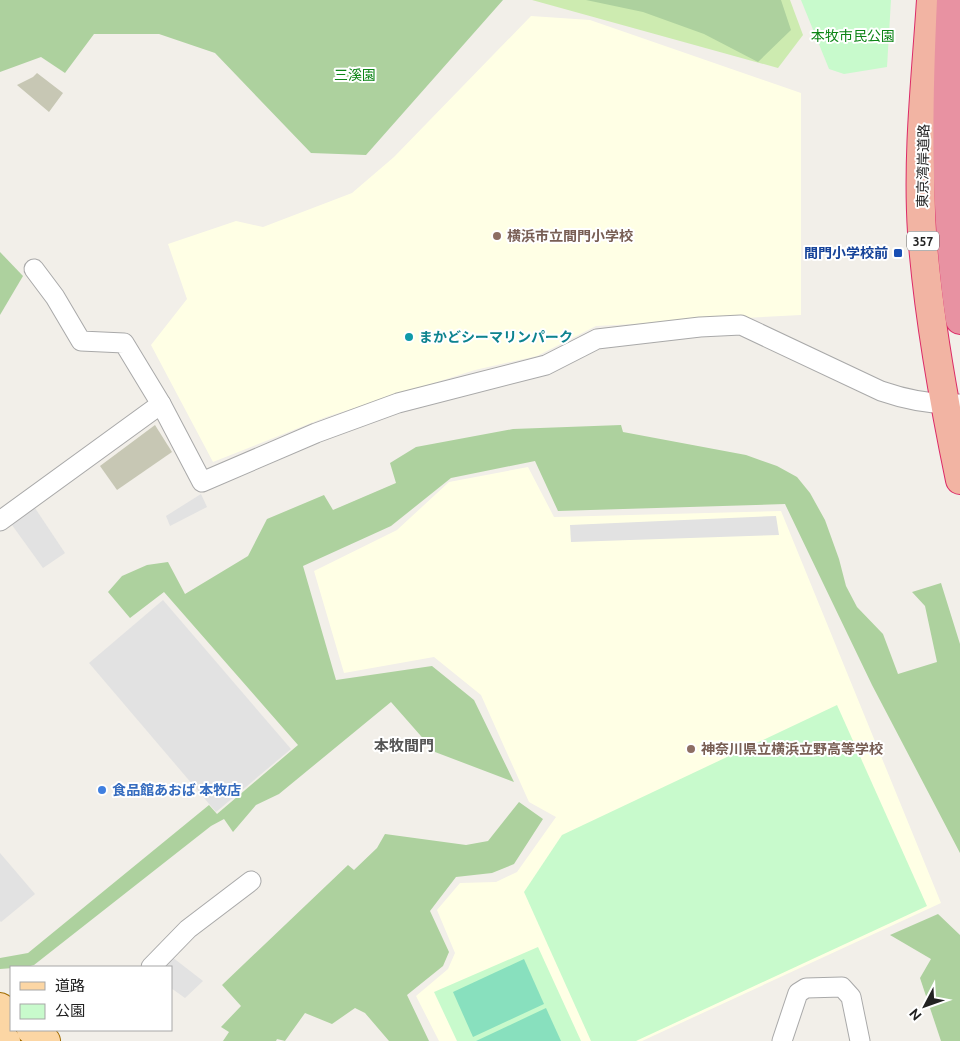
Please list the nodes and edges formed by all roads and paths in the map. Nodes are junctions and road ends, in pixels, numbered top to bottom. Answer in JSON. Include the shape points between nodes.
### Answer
{"nodes":[{"id":1,"x":931,"y":0,"type":"edge"},
{"id":2,"x":951,"y":0,"type":"edge"},
{"id":3,"x":958,"y":0,"type":"edge"},
{"id":4,"x":960,"y":193,"type":"edge"},
{"id":5,"x":34,"y":269,"type":"dead end"},
{"id":6,"x":960,"y":320,"type":"edge"},
{"id":7,"x":161,"y":404,"type":"junction"},
{"id":8,"x":952,"y":404,"type":"edge"},
{"id":9,"x":960,"y":480,"type":"edge"},
{"id":10,"x":0,"y":520,"type":"edge"},
{"id":11,"x":251,"y":881,"type":"dead end"},
{"id":12,"x":152,"y":966,"type":"edge"},
{"id":13,"x":0,"y":1007,"type":"edge"},
{"id":14,"x":10,"y":1015,"type":"edge"},
{"id":15,"x":32,"y":1031,"type":"edge"},
{"id":16,"x":0,"y":1037,"type":"edge"},
{"id":17,"x":6,"y":1041,"type":"edge"},
{"id":18,"x":46,"y":1041,"type":"edge"},
{"id":19,"x":782,"y":1041,"type":"edge"},
{"id":20,"x":860,"y":1041,"type":"edge"}],
"edges":[{"from":1,"to":8,"type":"highway","name":"東京湾岸道路","number":"357","via":[[921,165],[922,231],[928,291]]},
{"from":2,"to":6,"type":"highway","via":[[947,156],[950,233]]},
{"from":3,"to":4,"type":"highway","via":[[954,123]]},
{"from":5,"to":7,"type":"street","via":[[56,297],[81,341],[124,343]]},
{"from":7,"to":8,"type":"street","via":[[202,482],[326,429],[398,404],[546,365],[597,339],[742,325],[881,391],[904,399]]},
{"from":7,"to":10,"type":"street"},
{"from":8,"to":9,"type":"highway","name":"東京湾岸道路","number":"357"},
{"from":11,"to":12,"type":"street","via":[[188,929]]},
{"from":13,"to":14,"type":"main road"},
{"from":15,"to":18,"type":"main road"},
{"from":16,"to":17,"type":"main road"},
{"from":19,"to":20,"type":"street","via":[[798,993],[806,988],[842,987],[851,997]]}]}
